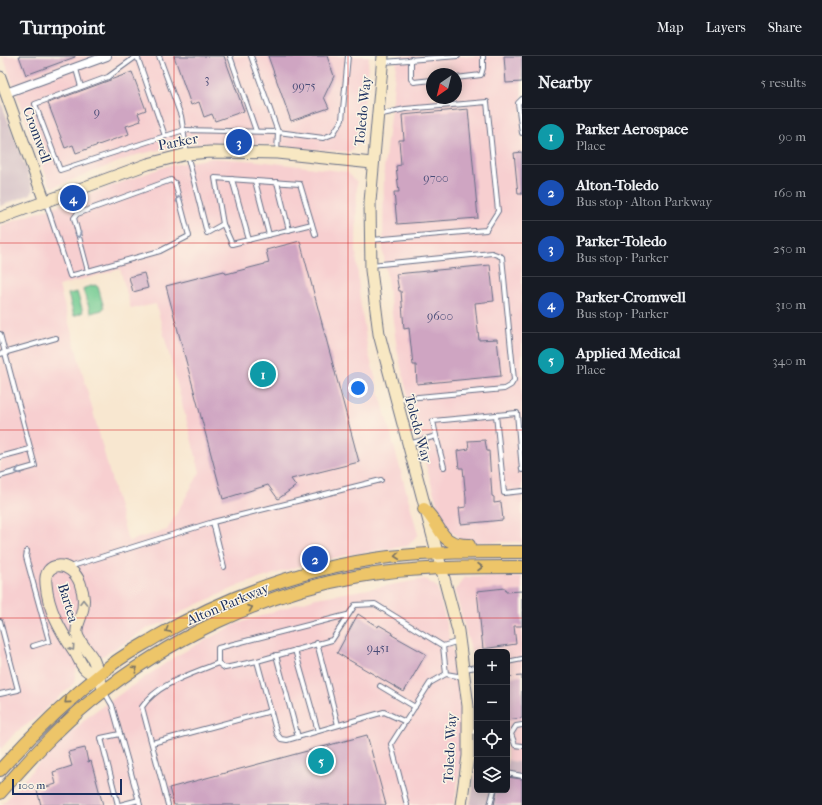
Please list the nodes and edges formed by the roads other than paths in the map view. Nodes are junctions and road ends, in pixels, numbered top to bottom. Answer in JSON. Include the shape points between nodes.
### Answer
{"nodes":[{"id":1,"x":108,"y":56,"type":"edge"},
{"id":2,"x":137,"y":56,"type":"edge"},
{"id":3,"x":159,"y":56,"type":"edge"},
{"id":4,"x":230,"y":56,"type":"edge"},
{"id":5,"x":251,"y":56,"type":"edge"},
{"id":6,"x":348,"y":56,"type":"edge"},
{"id":7,"x":458,"y":56,"type":"edge"},
{"id":8,"x":483,"y":56,"type":"edge"},
{"id":9,"x":383,"y":59,"type":"edge"},
{"id":10,"x":411,"y":59,"type":"junction"},
{"id":11,"x":76,"y":68,"type":"junction"},
{"id":12,"x":0,"y":77,"type":"edge"},
{"id":13,"x":462,"y":77,"type":"edge"},
{"id":14,"x":426,"y":81,"type":"edge"},
{"id":15,"x":81,"y":87,"type":"junction"},
{"id":16,"x":6,"y":93,"type":"junction"},
{"id":17,"x":522,"y":99,"type":"edge"},
{"id":18,"x":377,"y":115,"type":"junction"},
{"id":19,"x":184,"y":130,"type":"junction"},
{"id":20,"x":256,"y":131,"type":"junction"},
{"id":21,"x":278,"y":132,"type":"junction"},
{"id":22,"x":522,"y":133,"type":"edge"},
{"id":23,"x":165,"y":136,"type":"junction"},
{"id":24,"x":277,"y":153,"type":"junction"},
{"id":25,"x":187,"y":154,"type":"junction"},
{"id":26,"x":372,"y":163,"type":"junction"},
{"id":27,"x":232,"y":179,"type":"junction"},
{"id":28,"x":255,"y":181,"type":"junction"},
{"id":29,"x":277,"y":182,"type":"junction"},
{"id":30,"x":46,"y":202,"type":"junction"},
{"id":31,"x":0,"y":218,"type":"edge"},
{"id":32,"x":223,"y":224,"type":"junction"},
{"id":33,"x":312,"y":224,"type":"junction"},
{"id":34,"x":289,"y":230,"type":"junction"},
{"id":35,"x":315,"y":234,"type":"dead end"},
{"id":36,"x":269,"y":235,"type":"junction"},
{"id":37,"x":249,"y":240,"type":"junction"},
{"id":38,"x":370,"y":240,"type":"junction"},
{"id":39,"x":371,"y":265,"type":"junction"},
{"id":40,"x":88,"y":271,"type":"junction"},
{"id":41,"x":0,"y":334,"type":"edge"},
{"id":42,"x":56,"y":338,"type":"dead end"},
{"id":43,"x":5,"y":353,"type":"junction"},
{"id":44,"x":0,"y":354,"type":"edge"},
{"id":45,"x":395,"y":399,"type":"junction"},
{"id":46,"x":496,"y":415,"type":"junction"},
{"id":47,"x":436,"y":436,"type":"junction"},
{"id":48,"x":407,"y":445,"type":"junction"},
{"id":49,"x":30,"y":449,"type":"junction"},
{"id":50,"x":0,"y":458,"type":"edge"},
{"id":51,"x":444,"y":467,"type":"dead end"},
{"id":52,"x":522,"y":470,"type":"edge"},
{"id":53,"x":0,"y":476,"type":"edge"},
{"id":54,"x":380,"y":480,"type":"dead end"},
{"id":55,"x":522,"y":491,"type":"edge"},
{"id":56,"x":424,"y":509,"type":"junction"},
{"id":57,"x":213,"y":522,"type":"junction"},
{"id":58,"x":27,"y":551,"type":"dead end"},
{"id":59,"x":518,"y":552,"type":"edge"},
{"id":60,"x":436,"y":553,"type":"junction"},
{"id":61,"x":224,"y":566,"type":"dead end"},
{"id":62,"x":522,"y":567,"type":"edge"},
{"id":63,"x":69,"y":568,"type":"junction"},
{"id":64,"x":441,"y":568,"type":"junction"},
{"id":65,"x":348,"y":615,"type":"junction"},
{"id":66,"x":0,"y":621,"type":"edge"},
{"id":67,"x":459,"y":641,"type":"junction"},
{"id":68,"x":317,"y":644,"type":"junction"},
{"id":69,"x":33,"y":646,"type":"dead end"},
{"id":70,"x":443,"y":646,"type":"junction"},
{"id":71,"x":295,"y":650,"type":"junction"},
{"id":72,"x":276,"y":655,"type":"junction"},
{"id":73,"x":522,"y":659,"type":"edge"},
{"id":74,"x":257,"y":661,"type":"junction"},
{"id":75,"x":510,"y":661,"type":"edge"},
{"id":76,"x":218,"y":663,"type":"junction"},
{"id":77,"x":474,"y":668,"type":"edge"},
{"id":78,"x":464,"y":673,"type":"junction"},
{"id":79,"x":446,"y":674,"type":"junction"},
{"id":80,"x":98,"y":677,"type":"junction"},
{"id":81,"x":380,"y":686,"type":"dead end"},
{"id":82,"x":104,"y":691,"type":"junction"},
{"id":83,"x":0,"y":694,"type":"edge"},
{"id":84,"x":415,"y":707,"type":"junction"},
{"id":85,"x":271,"y":711,"type":"junction"},
{"id":86,"x":406,"y":722,"type":"junction"},
{"id":87,"x":338,"y":725,"type":"junction"},
{"id":88,"x":522,"y":725,"type":"edge"},
{"id":89,"x":318,"y":731,"type":"junction"},
{"id":90,"x":472,"y":732,"type":"edge"},
{"id":91,"x":510,"y":733,"type":"edge"},
{"id":92,"x":120,"y":734,"type":"junction"},
{"id":93,"x":510,"y":736,"type":"edge"},
{"id":94,"x":298,"y":737,"type":"junction"},
{"id":95,"x":152,"y":743,"type":"junction"},
{"id":96,"x":522,"y":746,"type":"edge"},
{"id":97,"x":0,"y":770,"type":"edge"},
{"id":98,"x":510,"y":774,"type":"edge"},
{"id":99,"x":522,"y":776,"type":"edge"},
{"id":100,"x":0,"y":793,"type":"edge"},
{"id":101,"x":493,"y":793,"type":"edge"},
{"id":102,"x":139,"y":800,"type":"junction"},
{"id":103,"x":119,"y":805,"type":"edge"},
{"id":104,"x":140,"y":805,"type":"edge"},
{"id":105,"x":168,"y":805,"type":"edge"},
{"id":106,"x":407,"y":805,"type":"edge"},
{"id":107,"x":461,"y":805,"type":"edge"},
{"id":108,"x":490,"y":805,"type":"edge"}],
"edges":[{"from":1,"to":11,"type":"street"},
{"from":2,"to":15,"type":"lane","via":[[108,77]]},
{"from":2,"to":23,"type":"lane"},
{"from":3,"to":19,"type":"lane"},
{"from":4,"to":20,"type":"lane"},
{"from":5,"to":21,"type":"lane"},
{"from":6,"to":21,"type":"lane","via":[[342,120],[333,134],[323,138]]},
{"from":7,"to":10,"type":"lane"},
{"from":8,"to":13,"type":"lane","via":[[481,75]]},
{"from":9,"to":10,"type":"lane"},
{"from":9,"to":18,"type":"street","name":"Toledo Way"},
{"from":10,"to":14,"type":"lane","via":[[411,79],[414,82]]},
{"from":11,"to":15,"type":"lane"},
{"from":11,"to":16,"type":"street"},
{"from":12,"to":16,"type":"street","name":"Cromwell"},
{"from":15,"to":23,"type":"lane","via":[[35,104],[60,170]]},
{"from":16,"to":30,"type":"street","name":"Cromwell"},
{"from":17,"to":22,"type":"lane","via":[[518,103]]},
{"from":18,"to":26,"type":"street","name":"Toledo Way"},
{"from":18,"to":38,"type":"lane","via":[[405,109],[487,102],[498,211],[486,230]]},
{"from":19,"to":20,"type":"lane"},
{"from":19,"to":23,"type":"lane"},
{"from":19,"to":25,"type":"lane"},
{"from":20,"to":21,"type":"lane"},
{"from":21,"to":24,"type":"lane"},
{"from":24,"to":25,"type":"street","name":"Parker"},
{"from":24,"to":26,"type":"street","name":"Parker"},
{"from":25,"to":30,"type":"street","name":"Parker","via":[[148,164]]},
{"from":25,"to":32,"type":"lane","via":[[207,233]]},
{"from":26,"to":38,"type":"street","name":"Toledo Way"},
{"from":27,"to":28,"type":"lane"},
{"from":27,"to":32,"type":"lane","via":[[215,178]]},
{"from":27,"to":37,"type":"lane"},
{"from":28,"to":29,"type":"lane"},
{"from":28,"to":36,"type":"lane"},
{"from":29,"to":33,"type":"lane","via":[[300,184]]},
{"from":29,"to":34,"type":"lane"},
{"from":30,"to":31,"type":"street","name":"Parker"},
{"from":30,"to":40,"type":"lane","via":[[70,276]]},
{"from":32,"to":37,"type":"lane","via":[[232,244]]},
{"from":33,"to":34,"type":"lane"},
{"from":33,"to":35,"type":"lane"},
{"from":34,"to":36,"type":"lane"},
{"from":36,"to":37,"type":"lane"},
{"from":38,"to":39,"type":"street","name":"Toledo Way"},
{"from":39,"to":45,"type":"street","name":"Toledo Way","via":[[378,328]]},
{"from":39,"to":45,"type":"lane","via":[[492,253],[502,257],[514,380],[512,383],[504,388]]},
{"from":40,"to":40,"type":"lane","one_way":true,"via":[[160,251],[189,236],[175,183],[171,180],[77,214],[74,218]]},
{"from":41,"to":43,"type":"lane"},
{"from":42,"to":43,"type":"lane"},
{"from":43,"to":44,"type":"lane"},
{"from":43,"to":49,"type":"lane"},
{"from":45,"to":48,"type":"street","name":"Toledo Way"},
{"from":46,"to":47,"type":"lane","via":[[433,421]]},
{"from":46,"to":52,"type":"lane","via":[[516,413]]},
{"from":46,"to":55,"type":"lane","via":[[504,493]]},
{"from":47,"to":48,"type":"lane"},
{"from":47,"to":51,"type":"lane"},
{"from":48,"to":56,"type":"street","name":"Toledo Way"},
{"from":49,"to":50,"type":"lane"},
{"from":49,"to":53,"type":"lane","one_way":true,"via":[[35,466]]},
{"from":54,"to":57,"type":"lane"},
{"from":56,"to":59,"type":"main road","via":[[435,519],[443,536],[456,544],[502,546]]},
{"from":56,"to":60,"type":"street","name":"Toledo Way"},
{"from":57,"to":61,"type":"lane"},
{"from":57,"to":63,"type":"lane"},
{"from":58,"to":69,"type":"lane","via":[[26,557],[49,641]]},
{"from":59,"to":60,"type":"main road","name":"Alton Parkway"},
{"from":60,"to":64,"type":"street","name":"Toledo Way"},
{"from":60,"to":80,"type":"main road","name":"Alton Parkway","one_way":true,"via":[[388,557],[334,567],[265,587],[175,626]]},
{"from":64,"to":62,"type":"main road","name":"Alton Parkway","one_way":true},
{"from":80,"to":63,"type":"street","name":"Bartea","one_way":true,"via":[[94,661],[77,635],[84,598],[80,583]]},
{"from":63,"to":80,"type":"street","name":"Bartea","one_way":true,"via":[[62,566],[51,569],[45,580],[47,591],[59,629],[85,670]]},
{"from":64,"to":67,"type":"street","name":"Toledo Way"},
{"from":82,"to":64,"type":"main road","name":"Alton Parkway","one_way":true,"via":[[185,638],[264,603],[359,576]]},
{"from":65,"to":68,"type":"lane","via":[[332,640]]},
{"from":65,"to":70,"type":"lane","via":[[355,605],[375,604]]},
{"from":65,"to":76,"type":"lane","via":[[218,648]]},
{"from":66,"to":83,"type":"lane","via":[[18,690]]},
{"from":67,"to":70,"type":"lane"},
{"from":67,"to":78,"type":"street","name":"Toledo Way"},
{"from":68,"to":71,"type":"lane"},
{"from":68,"to":87,"type":"lane"},
{"from":70,"to":79,"type":"lane"},
{"from":71,"to":72,"type":"lane"},
{"from":71,"to":89,"type":"lane"},
{"from":72,"to":74,"type":"lane"},
{"from":72,"to":94,"type":"lane"},
{"from":73,"to":75,"type":"lane"},
{"from":74,"to":76,"type":"lane","via":[[225,668]]},
{"from":74,"to":85,"type":"lane"},
{"from":76,"to":95,"type":"lane","via":[[176,680],[147,700],[142,707]]},
{"from":77,"to":78,"type":"lane"},
{"from":78,"to":79,"type":"lane"},
{"from":78,"to":90,"type":"street","name":"Toledo Way"},
{"from":79,"to":84,"type":"lane","via":[[430,683]]},
{"from":80,"to":82,"type":"street","name":"Bartea"},
{"from":80,"to":97,"type":"main road","name":"Alton Parkway","one_way":true,"via":[[52,716]]},
{"from":81,"to":84,"type":"lane"},
{"from":82,"to":92,"type":"lane","name":"Bartea","via":[[112,705]]},
{"from":82,"to":100,"type":"main road","name":"Alton Parkway","via":[[58,730]]},
{"from":84,"to":86,"type":"lane"},
{"from":85,"to":94,"type":"lane","via":[[277,734],[281,739]]},
{"from":85,"to":95,"type":"lane"},
{"from":86,"to":87,"type":"lane","via":[[384,712]]},
{"from":86,"to":106,"type":"lane","via":[[391,744]]},
{"from":87,"to":89,"type":"lane"},
{"from":88,"to":91,"type":"lane","via":[[516,726]]},
{"from":89,"to":94,"type":"lane"},
{"from":90,"to":107,"type":"street","name":"Toledo Way"},
{"from":92,"to":102,"type":"lane","name":"Bartea"},
{"from":92,"to":103,"type":"lane","via":[[101,738]]},
{"from":93,"to":96,"type":"lane","via":[[515,745]]},
{"from":95,"to":105,"type":"lane"},
{"from":98,"to":99,"type":"lane"},
{"from":101,"to":108,"type":"lane"},
{"from":102,"to":103,"type":"lane"},
{"from":102,"to":104,"type":"lane","name":"Bartea"}]}
